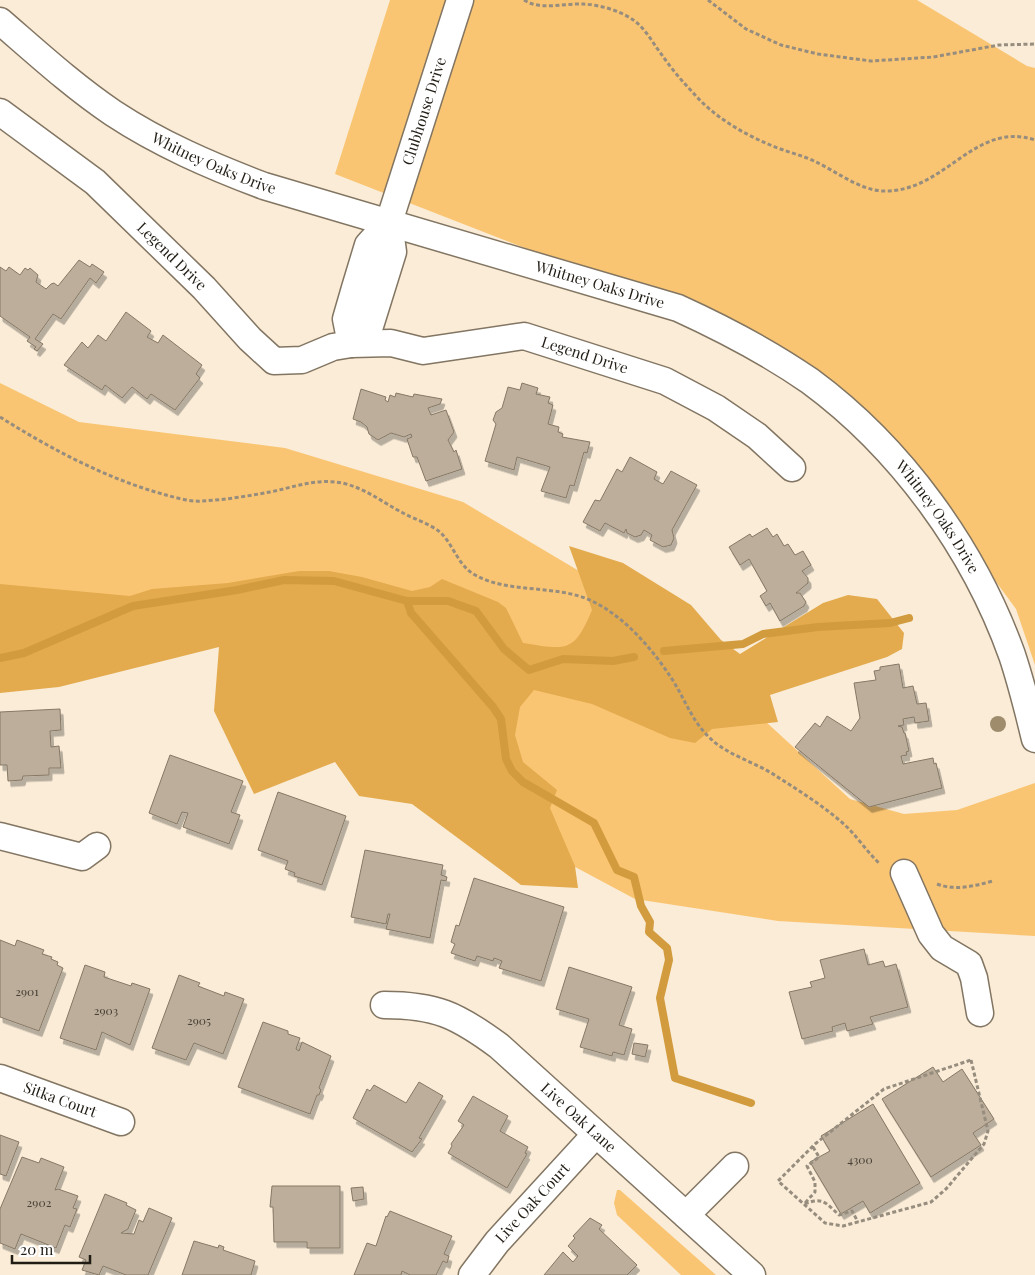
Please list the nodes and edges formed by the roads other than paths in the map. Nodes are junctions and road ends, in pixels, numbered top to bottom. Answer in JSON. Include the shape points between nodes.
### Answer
{"nodes":[{"id":1,"x":460,"y":0,"type":"edge"},
{"id":2,"x":0,"y":21,"type":"edge"},
{"id":3,"x":0,"y":112,"type":"edge"},
{"id":4,"x":389,"y":222,"type":"junction"},
{"id":5,"x":355,"y":288,"type":"junction"},
{"id":6,"x":380,"y":295,"type":"junction"},
{"id":7,"x":351,"y":344,"type":"junction"},
{"id":8,"x":792,"y":468,"type":"dead end"},
{"id":9,"x":1035,"y":739,"type":"edge"},
{"id":10,"x":0,"y":836,"type":"edge"},
{"id":11,"x":97,"y":846,"type":"dead end"},
{"id":12,"x":904,"y":873,"type":"road end"},
{"id":13,"x":384,"y":1005,"type":"dead end"},
{"id":14,"x":980,"y":1013,"type":"dead end"},
{"id":15,"x":0,"y":1078,"type":"edge"},
{"id":16,"x":121,"y":1122,"type":"dead end"},
{"id":17,"x":596,"y":1134,"type":"junction"},
{"id":18,"x":735,"y":1166,"type":"dead end"},
{"id":19,"x":686,"y":1215,"type":"junction"},
{"id":20,"x":472,"y":1275,"type":"edge"},
{"id":21,"x":752,"y":1275,"type":"edge"}],
"edges":[{"from":1,"to":4,"type":"street","name":"Clubhouse Drive"},
{"from":2,"to":4,"type":"street","name":"Whitney Oaks Drive","via":[[60,73],[112,112],[160,141],[264,186]]},
{"from":3,"to":7,"type":"street","name":"Legend Drive","via":[[94,182],[274,361],[302,360],[333,347]]},
{"from":4,"to":5,"type":"street","via":[[368,245]]},
{"from":4,"to":6,"type":"street","via":[[393,252]]},
{"from":4,"to":9,"type":"street","name":"Whitney Oaks Drive","via":[[678,308],[764,351],[810,382],[887,450],[954,538],[1000,626],[1024,695]]},
{"from":5,"to":6,"type":"street"},
{"from":5,"to":7,"type":"street","via":[[346,319]]},
{"from":6,"to":7,"type":"street","via":[[370,326]]},
{"from":7,"to":8,"type":"street","name":"Legend Drive","via":[[392,343],[423,351],[524,336],[665,381],[716,408],[748,430]]},
{"from":10,"to":11,"type":"street","via":[[82,856]]},
{"from":12,"to":14,"type":"street","via":[[931,934],[942,948],[969,964]]},
{"from":13,"to":17,"type":"street","name":"Live Oak Lane","via":[[413,1005],[440,1010],[469,1024],[499,1046]]},
{"from":15,"to":16,"type":"street","name":"Sitka Court"},
{"from":17,"to":19,"type":"street","name":"Live Oak Lane"},
{"from":17,"to":20,"type":"street","name":"Live Oak Court","via":[[497,1242]]},
{"from":18,"to":19,"type":"street"},
{"from":19,"to":21,"type":"street","name":"Live Oak Lane"}]}
